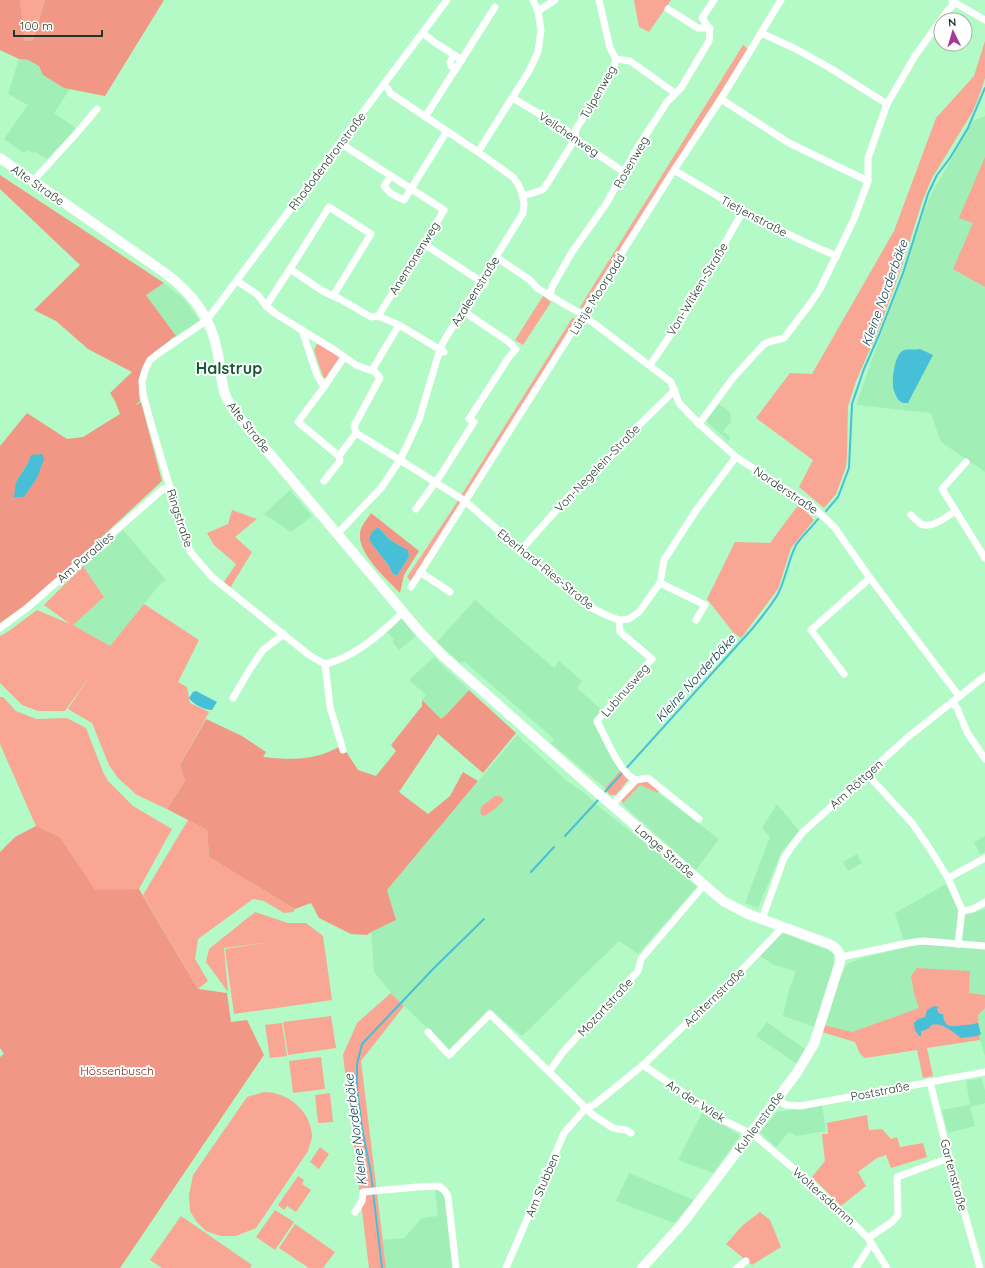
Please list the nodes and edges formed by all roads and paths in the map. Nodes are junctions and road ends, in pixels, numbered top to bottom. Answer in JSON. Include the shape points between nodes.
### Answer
{"nodes":[{"id":1,"x":447,"y":0,"type":"edge"},
{"id":2,"x":533,"y":0,"type":"edge"},
{"id":3,"x":555,"y":0,"type":"edge"},
{"id":4,"x":599,"y":0,"type":"edge"},
{"id":5,"x":714,"y":0,"type":"edge"},
{"id":6,"x":781,"y":0,"type":"edge"},
{"id":7,"x":953,"y":1,"type":"edge"},
{"id":8,"x":495,"y":7,"type":"dead end"},
{"id":9,"x":668,"y":9,"type":"dead end"},
{"id":10,"x":538,"y":11,"type":"junction"},
{"id":11,"x":985,"y":20,"type":"edge"},
{"id":12,"x":710,"y":28,"type":"junction"},
{"id":13,"x":761,"y":32,"type":"junction"},
{"id":14,"x":422,"y":33,"type":"junction"},
{"id":15,"x":454,"y":55,"type":"junction"},
{"id":16,"x":616,"y":59,"type":"junction"},
{"id":17,"x":462,"y":60,"type":"junction"},
{"id":18,"x":456,"y":69,"type":"junction"},
{"id":19,"x":388,"y":89,"type":"dead end"},
{"id":20,"x":675,"y":93,"type":"junction"},
{"id":21,"x":513,"y":98,"type":"junction"},
{"id":22,"x":721,"y":99,"type":"junction"},
{"id":23,"x":887,"y":104,"type":"junction"},
{"id":24,"x":97,"y":109,"type":"dead end"},
{"id":25,"x":425,"y":117,"type":"junction"},
{"id":26,"x":448,"y":131,"type":"junction"},
{"id":27,"x":576,"y":139,"type":"junction"},
{"id":28,"x":340,"y":143,"type":"junction"},
{"id":29,"x":478,"y":152,"type":"junction"},
{"id":30,"x":0,"y":158,"type":"edge"},
{"id":31,"x":674,"y":170,"type":"junction"},
{"id":32,"x":624,"y":172,"type":"junction"},
{"id":33,"x":390,"y":176,"type":"junction"},
{"id":34,"x":868,"y":181,"type":"junction"},
{"id":35,"x":33,"y":182,"type":"junction"},
{"id":36,"x":410,"y":189,"type":"junction"},
{"id":37,"x":523,"y":196,"type":"junction"},
{"id":38,"x":743,"y":211,"type":"junction"},
{"id":39,"x":424,"y":244,"type":"junction"},
{"id":40,"x":837,"y":256,"type":"junction"},
{"id":41,"x":496,"y":257,"type":"junction"},
{"id":42,"x":290,"y":269,"type":"junction"},
{"id":43,"x":237,"y":281,"type":"junction"},
{"id":44,"x":483,"y":283,"type":"junction"},
{"id":45,"x":333,"y":296,"type":"junction"},
{"id":46,"x":550,"y":296,"type":"junction"},
{"id":47,"x":266,"y":306,"type":"junction"},
{"id":48,"x":463,"y":311,"type":"junction"},
{"id":49,"x":583,"y":315,"type":"junction"},
{"id":50,"x":378,"y":316,"type":"junction"},
{"id":51,"x":207,"y":320,"type":"junction"},
{"id":52,"x":399,"y":325,"type":"junction"},
{"id":53,"x":302,"y":330,"type":"junction"},
{"id":54,"x":442,"y":350,"type":"junction"},
{"id":55,"x":344,"y":357,"type":"junction"},
{"id":56,"x":650,"y":365,"type":"junction"},
{"id":57,"x":372,"y":370,"type":"junction"},
{"id":58,"x":324,"y":387,"type":"junction"},
{"id":59,"x":675,"y":390,"type":"junction"},
{"id":60,"x":699,"y":424,"type":"junction"},
{"id":61,"x":356,"y":433,"type":"junction"},
{"id":62,"x":339,"y":456,"type":"junction"},
{"id":63,"x":736,"y":457,"type":"junction"},
{"id":64,"x":400,"y":460,"type":"junction"},
{"id":65,"x":966,"y":462,"type":"dead end"},
{"id":66,"x":324,"y":481,"type":"dead end"},
{"id":67,"x":435,"y":482,"type":"junction"},
{"id":68,"x":170,"y":487,"type":"junction"},
{"id":69,"x":465,"y":502,"type":"junction"},
{"id":70,"x":416,"y":509,"type":"dead end"},
{"id":71,"x":954,"y":511,"type":"junction"},
{"id":72,"x":911,"y":515,"type":"dead end"},
{"id":73,"x":337,"y":534,"type":"junction"},
{"id":74,"x":521,"y":550,"type":"junction"},
{"id":75,"x":985,"y":558,"type":"edge"},
{"id":76,"x":420,"y":572,"type":"junction"},
{"id":77,"x":870,"y":578,"type":"junction"},
{"id":78,"x":660,"y":582,"type":"junction"},
{"id":79,"x":411,"y":587,"type":"dead end"},
{"id":80,"x":450,"y":592,"type":"dead end"},
{"id":81,"x":402,"y":612,"type":"junction"},
{"id":82,"x":619,"y":620,"type":"junction"},
{"id":83,"x":696,"y":620,"type":"dead end"},
{"id":84,"x":0,"y":628,"type":"edge"},
{"id":85,"x":284,"y":634,"type":"junction"},
{"id":86,"x":652,"y":659,"type":"junction"},
{"id":87,"x":325,"y":664,"type":"junction"},
{"id":88,"x":658,"y":664,"type":"dead end"},
{"id":89,"x":844,"y":674,"type":"dead end"},
{"id":90,"x":985,"y":676,"type":"edge"},
{"id":91,"x":959,"y":696,"type":"junction"},
{"id":92,"x":234,"y":698,"type":"dead end"},
{"id":93,"x":952,"y":702,"type":"junction"},
{"id":94,"x":343,"y":750,"type":"dead end"},
{"id":95,"x":985,"y":759,"type":"edge"},
{"id":96,"x":867,"y":774,"type":"junction"},
{"id":97,"x":636,"y":780,"type":"junction"},
{"id":98,"x":610,"y":804,"type":"junction"},
{"id":99,"x":699,"y":819,"type":"dead end"},
{"id":100,"x":984,"y":860,"type":"edge"},
{"id":101,"x":948,"y":878,"type":"junction"},
{"id":102,"x":704,"y":885,"type":"junction"},
{"id":103,"x":985,"y":902,"type":"edge"},
{"id":104,"x":962,"y":910,"type":"junction"},
{"id":105,"x":762,"y":919,"type":"junction"},
{"id":106,"x":782,"y":926,"type":"junction"},
{"id":107,"x":958,"y":944,"type":"junction"},
{"id":108,"x":985,"y":946,"type":"edge"},
{"id":109,"x":841,"y":957,"type":"junction"},
{"id":110,"x":428,"y":1032,"type":"dead end"},
{"id":111,"x":643,"y":1065,"type":"junction"},
{"id":112,"x":549,"y":1072,"type":"junction"},
{"id":113,"x":984,"y":1075,"type":"edge"},
{"id":114,"x":930,"y":1082,"type":"junction"},
{"id":115,"x":777,"y":1099,"type":"junction"},
{"id":116,"x":586,"y":1108,"type":"junction"},
{"id":117,"x":750,"y":1132,"type":"junction"},
{"id":118,"x":631,"y":1133,"type":"dead end"},
{"id":119,"x":949,"y":1158,"type":"junction"},
{"id":120,"x":355,"y":1212,"type":"dead end"},
{"id":121,"x":869,"y":1241,"type":"junction"},
{"id":122,"x":746,"y":1261,"type":"dead end"},
{"id":123,"x":456,"y":1268,"type":"edge"},
{"id":124,"x":506,"y":1268,"type":"edge"},
{"id":125,"x":642,"y":1268,"type":"edge"},
{"id":126,"x":737,"y":1268,"type":"edge"},
{"id":127,"x":856,"y":1268,"type":"edge"},
{"id":128,"x":887,"y":1268,"type":"edge"},
{"id":129,"x":980,"y":1268,"type":"edge"}],
"edges":[{"from":1,"to":14,"type":"street","name":"Rhododendronstraße"},
{"from":2,"to":10,"type":"street"},
{"from":3,"to":10,"type":"street"},
{"from":4,"to":16,"type":"street","name":"Tulpenweg","via":[[610,48]]},
{"from":5,"to":12,"type":"street","name":"Rosenweg","via":[[702,18]]},
{"from":6,"to":13,"type":"street","name":"Lüttje Moorpadd"},
{"from":7,"to":11,"type":"street"},
{"from":7,"to":23,"type":"street","via":[[915,56]]},
{"from":8,"to":17,"type":"street"},
{"from":9,"to":12,"type":"street","via":[[698,28]]},
{"from":10,"to":21,"type":"street","via":[[541,30],[538,52]]},
{"from":12,"to":20,"type":"street","name":"Rosenweg","via":[[709,41],[681,88]]},
{"from":13,"to":22,"type":"street","name":"Lüttje Moorpadd"},
{"from":13,"to":23,"type":"street","via":[[824,64]]},
{"from":14,"to":15,"type":"street"},
{"from":14,"to":28,"type":"street","name":"Rhododendronstraße"},
{"from":15,"to":17,"type":"street"},
{"from":15,"to":18,"type":"street","via":[[450,62]]},
{"from":16,"to":20,"type":"street","via":[[630,61]]},
{"from":16,"to":27,"type":"street","name":"Tulpenweg","via":[[613,71],[576,129]]},
{"from":17,"to":18,"type":"street"},
{"from":18,"to":25,"type":"street"},
{"from":19,"to":25,"type":"street"},
{"from":20,"to":32,"type":"street","name":"Rosenweg"},
{"from":21,"to":27,"type":"street","name":"Veilchenweg","via":[[566,130]]},
{"from":21,"to":29,"type":"street"},
{"from":22,"to":31,"type":"street","name":"Lüttje Moorpadd"},
{"from":22,"to":34,"type":"street","via":[[789,143]]},
{"from":23,"to":34,"type":"street","via":[[868,158]]},
{"from":24,"to":35,"type":"street"},
{"from":25,"to":26,"type":"street"},
{"from":26,"to":29,"type":"street"},
{"from":26,"to":36,"type":"street"},
{"from":27,"to":32,"type":"street","name":"Veilchenweg"},
{"from":27,"to":37,"type":"street","name":"Tulpenweg","via":[[545,187]]},
{"from":28,"to":33,"type":"street"},
{"from":28,"to":43,"type":"street","name":"Rhododendronstraße"},
{"from":29,"to":37,"type":"street","via":[[512,177]]},
{"from":30,"to":35,"type":"street","name":"Alte Straße"},
{"from":31,"to":38,"type":"street","name":"Tietjenstraße"},
{"from":31,"to":49,"type":"street","name":"Lüttje Moorpadd"},
{"from":32,"to":46,"type":"street","name":"Rosenweg","via":[[606,204],[569,258],[552,287]]},
{"from":33,"to":36,"type":"street"},
{"from":33,"to":36,"type":"street","via":[[384,186],[390,193],[404,200]]},
{"from":34,"to":40,"type":"street"},
{"from":35,"to":51,"type":"street","name":"Alte Straße","via":[[174,280],[192,298]]},
{"from":36,"to":39,"type":"street","name":"Anemonenweg","via":[[444,210]]},
{"from":37,"to":41,"type":"street","name":"Azaleenstraße","via":[[523,213]]},
{"from":38,"to":40,"type":"street","name":"Tietjenstraße"},
{"from":38,"to":56,"type":"street","name":"Von-Witken-Straße","via":[[684,315]]},
{"from":39,"to":44,"type":"street"},
{"from":39,"to":50,"type":"street","name":"Anemonenweg"},
{"from":40,"to":60,"type":"street","via":[[810,304],[789,332],[784,338],[763,345],[733,378]]},
{"from":41,"to":44,"type":"street","name":"Azaleenstraße"},
{"from":41,"to":46,"type":"street","name":"Norderstraße"},
{"from":42,"to":45,"type":"street"},
{"from":42,"to":45,"type":"street","via":[[329,207],[371,234]]},
{"from":42,"to":47,"type":"street"},
{"from":43,"to":47,"type":"street","via":[[258,295]]},
{"from":43,"to":51,"type":"street","name":"Rhododendronstraße"},
{"from":44,"to":48,"type":"street","name":"Azaleenstraße"},
{"from":45,"to":50,"type":"street","via":[[371,317]]},
{"from":46,"to":49,"type":"street","name":"Norderstraße"},
{"from":47,"to":53,"type":"street"},
{"from":48,"to":54,"type":"street","name":"Azaleenstraße"},
{"from":48,"to":67,"type":"street","via":[[516,349],[469,418],[474,422]]},
{"from":49,"to":56,"type":"street","name":"Norderstraße"},
{"from":49,"to":69,"type":"street","name":"Lüttje Moorpadd"},
{"from":50,"to":52,"type":"street"},
{"from":51,"to":68,"type":"street","name":"Ringstraße","via":[[159,352],[150,360],[143,375],[143,394]]},
{"from":51,"to":73,"type":"street","name":"Alte Straße","via":[[216,343],[224,390],[230,405]]},
{"from":52,"to":54,"type":"street"},
{"from":52,"to":57,"type":"street"},
{"from":53,"to":55,"type":"street"},
{"from":53,"to":58,"type":"street","via":[[317,375]]},
{"from":54,"to":64,"type":"street","name":"Azaleenstraße","via":[[419,420]]},
{"from":55,"to":57,"type":"street","via":[[356,365]]},
{"from":55,"to":58,"type":"street"},
{"from":56,"to":59,"type":"street","name":"Norderstraße","via":[[671,382]]},
{"from":57,"to":61,"type":"street","via":[[380,378],[354,426]]},
{"from":58,"to":62,"type":"street","via":[[298,422]]},
{"from":59,"to":60,"type":"street","name":"Norderstraße","via":[[679,403]]},
{"from":59,"to":74,"type":"street","name":"Von-Negelein-Straße","via":[[569,496]]},
{"from":60,"to":63,"type":"street","name":"Norderstraße"},
{"from":61,"to":62,"type":"street"},
{"from":61,"to":64,"type":"street","name":"Eberhard-Ries-Straße"},
{"from":62,"to":66,"type":"street","via":[[340,461]]},
{"from":63,"to":77,"type":"street","name":"Norderstraße","via":[[816,510],[835,528]]},
{"from":63,"to":78,"type":"street","via":[[697,509],[664,560]]},
{"from":64,"to":67,"type":"street","name":"Eberhard-Ries-Straße"},
{"from":64,"to":73,"type":"street","name":"Azaleenstraße","via":[[380,488]]},
{"from":65,"to":71,"type":"street","via":[[942,489]]},
{"from":67,"to":69,"type":"street","name":"Eberhard-Ries-Straße"},
{"from":67,"to":70,"type":"street"},
{"from":68,"to":84,"type":"street","name":"Am Paradies","via":[[163,489],[27,608]]},
{"from":68,"to":85,"type":"street","name":"Ringstraße","via":[[192,554],[212,577]]},
{"from":69,"to":74,"type":"street","name":"Eberhard-Ries-Straße"},
{"from":69,"to":76,"type":"street","name":"Lüttje Moorpadd"},
{"from":71,"to":72,"type":"street","via":[[933,525],[926,526]]},
{"from":71,"to":75,"type":"street"},
{"from":73,"to":81,"type":"street","name":"Alte Straße"},
{"from":74,"to":82,"type":"street","name":"Eberhard-Ries-Straße","via":[[590,606]]},
{"from":76,"to":79,"type":"street","name":"Lüttje Moorpadd"},
{"from":76,"to":80,"type":"street"},
{"from":77,"to":89,"type":"street","via":[[811,630]]},
{"from":77,"to":91,"type":"street","name":"Norderstraße"},
{"from":78,"to":82,"type":"street","via":[[639,612],[629,619]]},
{"from":78,"to":83,"type":"street","via":[[705,605]]},
{"from":81,"to":87,"type":"street","via":[[356,652]]},
{"from":81,"to":98,"type":"street","name":"Lange Straße","via":[[442,655]]},
{"from":82,"to":86,"type":"street","name":"Lubinusweg","via":[[620,632]]},
{"from":85,"to":87,"type":"street","name":"Ringstraße","via":[[309,655]]},
{"from":85,"to":92,"type":"street","via":[[263,650]]},
{"from":86,"to":88,"type":"street","name":"Lubinusweg"},
{"from":86,"to":97,"type":"street","name":"Lubinusweg","via":[[597,721],[621,765],[631,778]]},
{"from":87,"to":94,"type":"street","via":[[330,707]]},
{"from":90,"to":91,"type":"street","name":"Am Röttgen"},
{"from":91,"to":93,"type":"street","name":"Am Röttgen"},
{"from":93,"to":95,"type":"street","via":[[967,732]]},
{"from":93,"to":96,"type":"street","name":"Am Röttgen"},
{"from":96,"to":101,"type":"street","via":[[912,823]]},
{"from":96,"to":105,"type":"street","name":"Am Röttgen","via":[[802,833],[788,850]]},
{"from":97,"to":98,"type":"street"},
{"from":97,"to":99,"type":"street","via":[[648,778]]},
{"from":98,"to":102,"type":"street","name":"Lange Straße"},
{"from":100,"to":101,"type":"street"},
{"from":101,"to":104,"type":"street"},
{"from":102,"to":105,"type":"street","name":"Lange Straße","via":[[741,911]]},
{"from":102,"to":112,"type":"street","name":"Mozartstraße","via":[[641,958],[638,971],[563,1052]]},
{"from":103,"to":104,"type":"street","via":[[971,910]]},
{"from":104,"to":107,"type":"street"},
{"from":105,"to":106,"type":"street","name":"Lange Straße"},
{"from":106,"to":109,"type":"street","name":"Lange Straße","via":[[834,946]]},
{"from":106,"to":111,"type":"street","name":"Achternstraße","via":[[736,976]]},
{"from":107,"to":108,"type":"street"},
{"from":107,"to":109,"type":"street","via":[[923,941]]},
{"from":109,"to":115,"type":"street","name":"Kuhlenstraße","via":[[814,1044]]},
{"from":110,"to":112,"type":"street","via":[[449,1055],[490,1014]]},
{"from":111,"to":116,"type":"street","name":"Am Stubben","via":[[595,1104]]},
{"from":111,"to":117,"type":"street","name":"An der Wiek","via":[[723,1120]]},
{"from":112,"to":116,"type":"street"},
{"from":113,"to":114,"type":"street","name":"Poststraße"},
{"from":114,"to":115,"type":"street","name":"Poststraße","via":[[800,1106],[786,1105]]},
{"from":114,"to":119,"type":"street","name":"Gartenstraße"},
{"from":115,"to":117,"type":"street","name":"Kuhlenstraße"},
{"from":116,"to":118,"type":"street","via":[[605,1124]]},
{"from":116,"to":124,"type":"street","name":"Am Stubben","via":[[564,1133]]},
{"from":117,"to":121,"type":"street","name":"Woltersdamm","via":[[812,1184]]},
{"from":117,"to":125,"type":"street","name":"Kuhlenstraße","via":[[682,1224]]},
{"from":119,"to":121,"type":"street","via":[[897,1177],[898,1215]]},
{"from":119,"to":129,"type":"street","name":"Gartenstraße"},
{"from":120,"to":123,"type":"street","via":[[362,1201],[363,1192],[439,1186],[448,1196]]},
{"from":121,"to":127,"type":"street"},
{"from":121,"to":128,"type":"street","name":"Woltersdamm"},
{"from":122,"to":126,"type":"street"}]}
